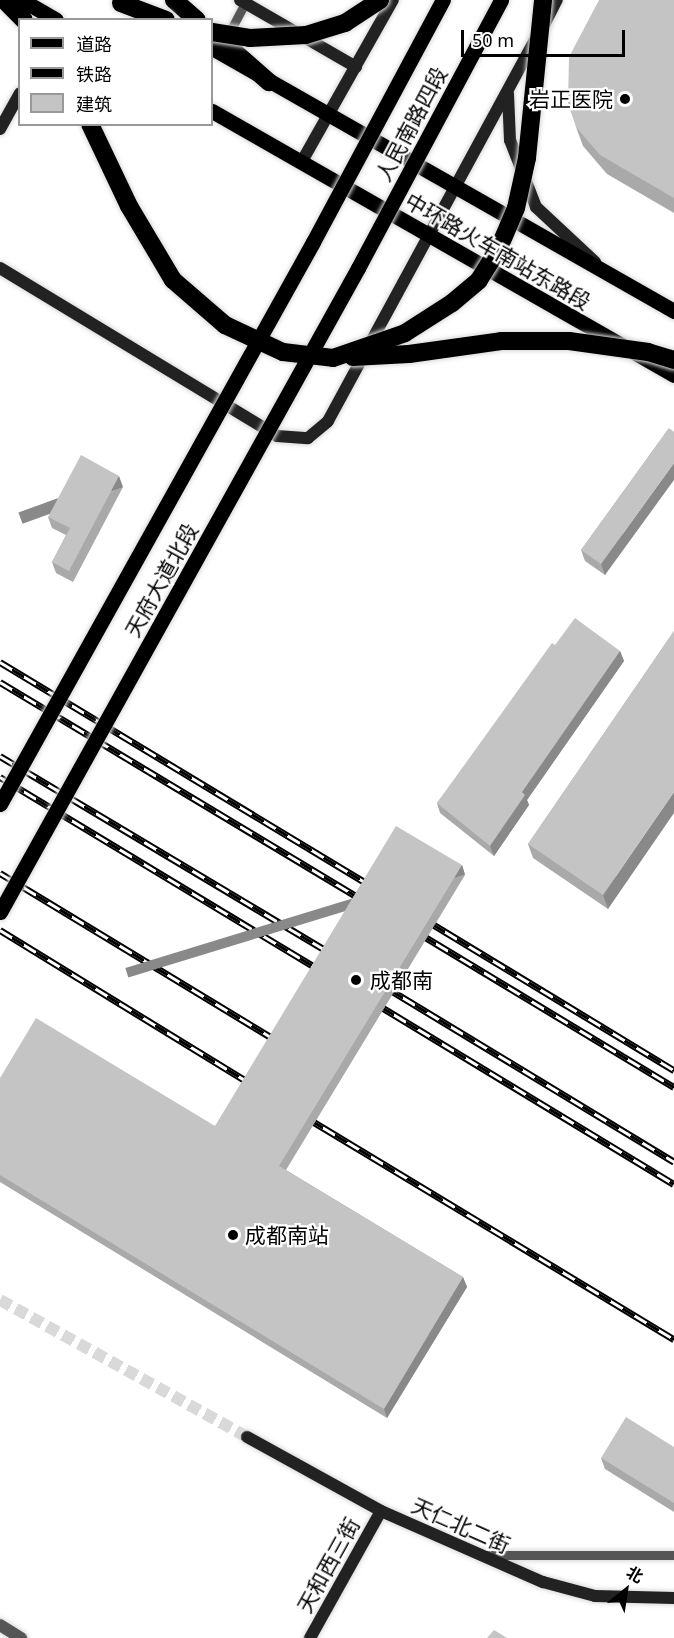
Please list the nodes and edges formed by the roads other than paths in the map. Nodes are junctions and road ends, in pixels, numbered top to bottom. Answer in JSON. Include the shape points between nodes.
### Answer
{"nodes":[{"id":1,"x":4,"y":0,"type":"edge"},
{"id":2,"x":22,"y":0,"type":"edge"},
{"id":3,"x":174,"y":0,"type":"edge"},
{"id":4,"x":380,"y":0,"type":"edge"},
{"id":5,"x":393,"y":0,"type":"edge"},
{"id":6,"x":443,"y":0,"type":"edge"},
{"id":7,"x":501,"y":0,"type":"edge"},
{"id":8,"x":543,"y":0,"type":"edge"},
{"id":9,"x":557,"y":0,"type":"edge"},
{"id":10,"x":122,"y":1,"type":"edge"},
{"id":11,"x":244,"y":1,"type":"edge"},
{"id":12,"x":22,"y":18,"type":"edge"},
{"id":13,"x":53,"y":18,"type":"edge"},
{"id":14,"x":160,"y":18,"type":"edge"},
{"id":15,"x":195,"y":18,"type":"edge"},
{"id":16,"x":215,"y":41,"type":"edge"},
{"id":17,"x":356,"y":67,"type":"junction"},
{"id":18,"x":269,"y":82,"type":"joint"},
{"id":19,"x":508,"y":91,"type":"junction"},
{"id":20,"x":18,"y":97,"type":"edge"},
{"id":21,"x":213,"y":112,"type":"edge"},
{"id":22,"x":327,"y":116,"type":"junction"},
{"id":23,"x":91,"y":126,"type":"edge"},
{"id":24,"x":0,"y":129,"type":"edge"},
{"id":25,"x":301,"y":163,"type":"junction"},
{"id":26,"x":457,"y":190,"type":"junction"},
{"id":27,"x":431,"y":237,"type":"junction"},
{"id":28,"x":313,"y":242,"type":"joint"},
{"id":29,"x":0,"y":268,"type":"edge"},
{"id":30,"x":358,"y":268,"type":"joint"},
{"id":31,"x":602,"y":268,"type":"junction"},
{"id":32,"x":674,"y":311,"type":"edge"},
{"id":33,"x":333,"y":358,"type":"junction"},
{"id":34,"x":674,"y":360,"type":"edge"},
{"id":35,"x":674,"y":375,"type":"edge"},
{"id":36,"x":0,"y":804,"type":"edge"},
{"id":37,"x":0,"y":912,"type":"edge"},
{"id":38,"x":247,"y":1437,"type":"tunnel mouth"},
{"id":39,"x":381,"y":1511,"type":"junction"},
{"id":40,"x":476,"y":1555,"type":"junction"},
{"id":41,"x":674,"y":1555,"type":"edge"},
{"id":42,"x":674,"y":1598,"type":"edge"},
{"id":43,"x":0,"y":1625,"type":"edge"},
{"id":44,"x":21,"y":1638,"type":"edge"},
{"id":45,"x":310,"y":1638,"type":"edge"}],
"edges":[{"from":1,"to":12,"type":"highway"},
{"from":2,"to":13,"type":"main road"},
{"from":3,"to":15,"type":"highway"},
{"from":4,"to":16,"type":"highway","bridge":true,"via":[[345,23],[306,35]]},
{"from":5,"to":17,"type":"street"},
{"from":6,"to":28,"type":"main road","name":"人民南路四段","bridge":true},
{"from":7,"to":30,"type":"main road","name":"人民南路四段","bridge":true},
{"from":8,"to":33,"type":"highway","bridge":true,"via":[[527,158],[516,208],[499,248],[479,280],[452,303],[405,333]]},
{"from":9,"to":19,"type":"street"},
{"from":10,"to":14,"type":"highway","bridge":true},
{"from":11,"to":16,"type":"lane"},
{"from":11,"to":17,"type":"street"},
{"from":16,"to":18,"type":"highway"},
{"from":17,"to":22,"type":"street"},
{"from":18,"to":22,"type":"main road","name":"中环路火车南站东路段"},
{"from":19,"to":26,"type":"street"},
{"from":19,"to":31,"type":"street","via":[[510,140],[536,207]]},
{"from":20,"to":24,"type":"street"},
{"from":21,"to":25,"type":"main road","name":"中环路火车南站东路段"},
{"from":22,"to":25,"type":"street"},
{"from":22,"to":26,"type":"main road","name":"中环路火车南站东路段"},
{"from":23,"to":33,"type":"highway","bridge":true,"via":[[129,206],[173,280],[225,325],[283,352]]},
{"from":25,"to":27,"type":"main road","name":"中环路火车南站东路段"},
{"from":26,"to":27,"type":"street"},
{"from":26,"to":31,"type":"main road","name":"中环路火车南站东路段"},
{"from":27,"to":29,"type":"street","via":[[328,421],[308,438],[277,436]]},
{"from":27,"to":35,"type":"main road","name":"中环路火车南站东路段"},
{"from":28,"to":36,"type":"main road","name":"天府大道北段","bridge":true},
{"from":30,"to":37,"type":"main road","name":"天府大道北段","bridge":true},
{"from":31,"to":32,"type":"main road","name":"中环路火车南站东路段"},
{"from":33,"to":34,"type":"highway","bridge":true,"via":[[409,354],[513,341],[569,341],[648,352]]},
{"from":38,"to":39,"type":"street","name":"天仁北二街"},
{"from":39,"to":40,"type":"street","name":"天仁北二街"},
{"from":39,"to":45,"type":"street","name":"天和西三街"},
{"from":40,"to":41,"type":"lane"},
{"from":40,"to":42,"type":"street","name":"天仁北二街","via":[[543,1582],[595,1596]]},
{"from":43,"to":44,"type":"street"}]}
